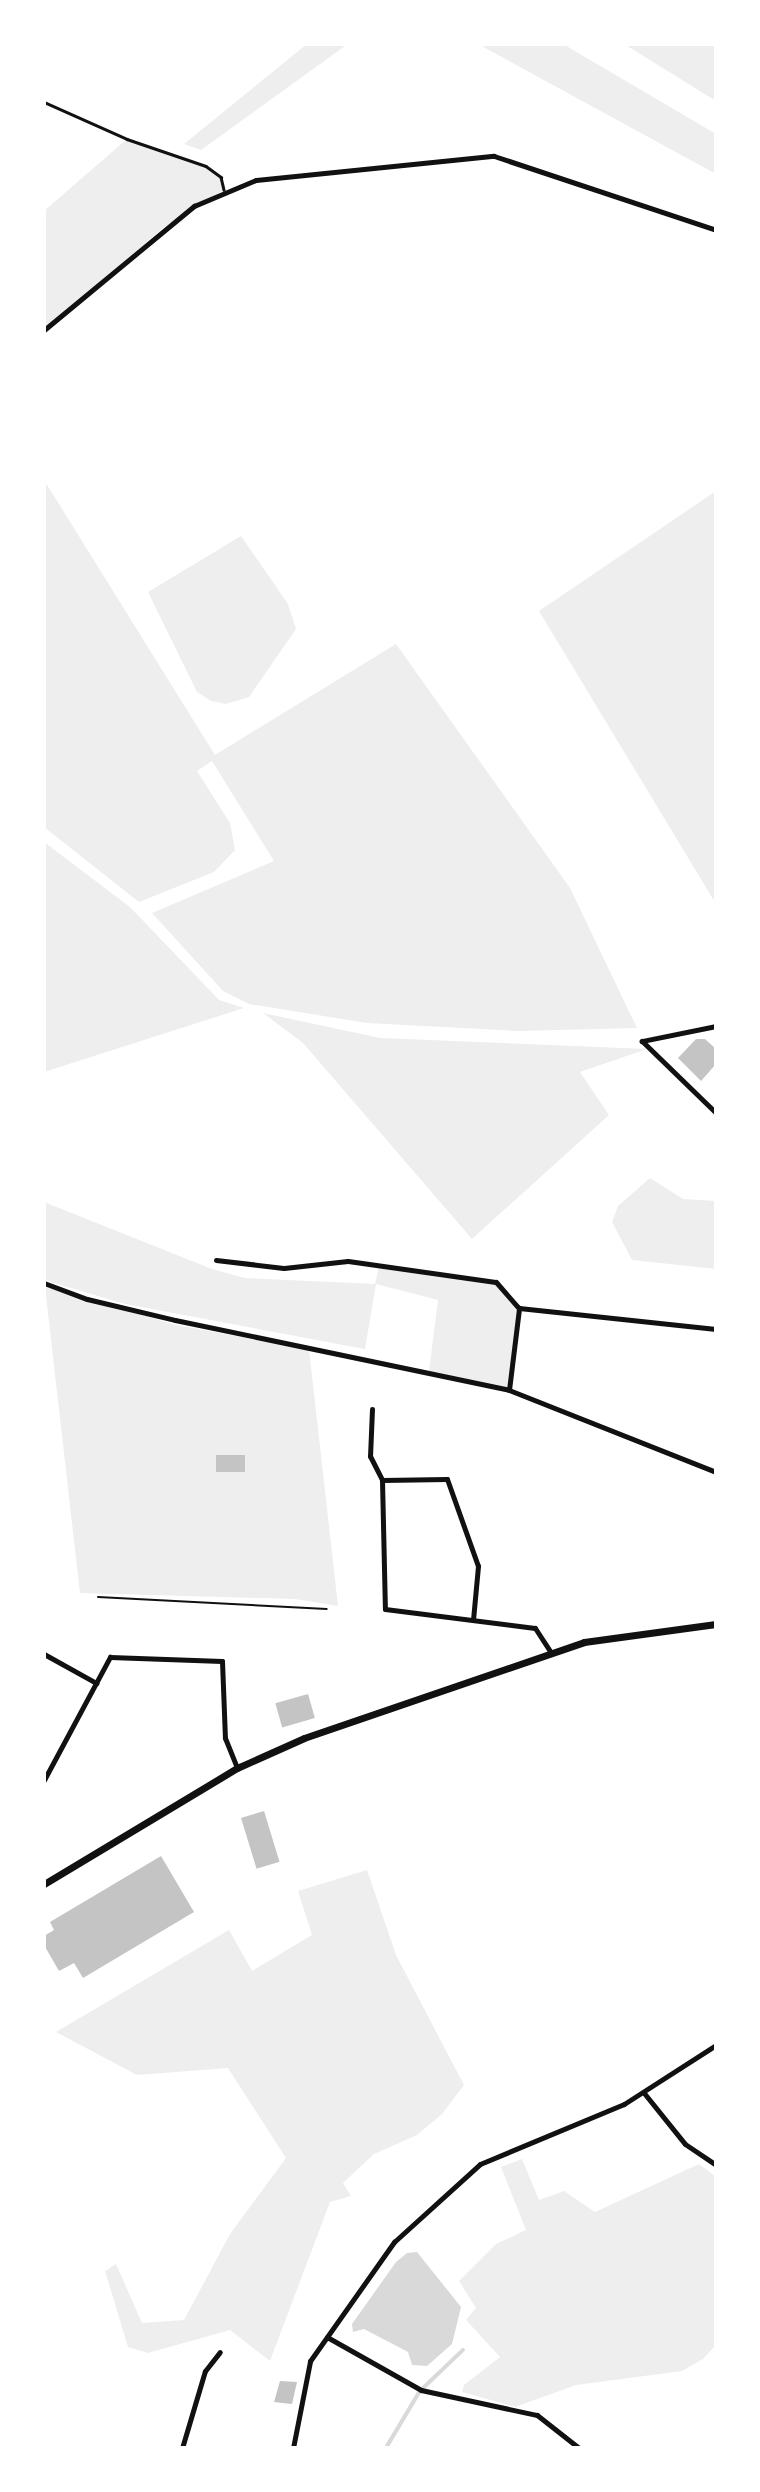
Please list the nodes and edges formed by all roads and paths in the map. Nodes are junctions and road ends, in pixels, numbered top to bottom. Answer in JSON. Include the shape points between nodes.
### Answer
{"nodes":[{"id":1,"x":44,"y":102,"type":"edge"},
{"id":2,"x":224,"y":190,"type":"junction"},
{"id":3,"x":716,"y":230,"type":"edge"},
{"id":4,"x":44,"y":330,"type":"edge"},
{"id":5,"x":716,"y":1026,"type":"edge"},
{"id":6,"x":716,"y":1113,"type":"edge"},
{"id":7,"x":216,"y":1260,"type":"dead end"},
{"id":8,"x":44,"y":1283,"type":"edge"},
{"id":9,"x":519,"y":1308,"type":"junction"},
{"id":10,"x":716,"y":1329,"type":"edge"},
{"id":11,"x":509,"y":1390,"type":"junction"},
{"id":12,"x":372,"y":1409,"type":"dead end"},
{"id":13,"x":716,"y":1472,"type":"edge"},
{"id":14,"x":382,"y":1480,"type":"junction"},
{"id":15,"x":98,"y":1597,"type":"dead end"},
{"id":16,"x":327,"y":1609,"type":"dead end"},
{"id":17,"x":473,"y":1620,"type":"junction"},
{"id":18,"x":716,"y":1624,"type":"edge"},
{"id":19,"x":551,"y":1653,"type":"junction"},
{"id":20,"x":44,"y":1654,"type":"edge"},
{"id":21,"x":96,"y":1683,"type":"junction"},
{"id":22,"x":237,"y":1768,"type":"junction"},
{"id":23,"x":44,"y":1780,"type":"edge"},
{"id":24,"x":44,"y":1884,"type":"edge"},
{"id":25,"x":716,"y":2045,"type":"edge"},
{"id":26,"x":644,"y":2093,"type":"junction"},
{"id":27,"x":716,"y":2165,"type":"edge"},
{"id":28,"x":327,"y":2337,"type":"junction"},
{"id":29,"x":220,"y":2352,"type":"dead end"},
{"id":30,"x":182,"y":2448,"type":"edge"},
{"id":31,"x":293,"y":2448,"type":"edge"},
{"id":32,"x":579,"y":2448,"type":"edge"}],
"edges":[{"from":1,"to":2,"type":"lane","via":[[127,139],[206,166],[221,177]]},
{"from":2,"to":3,"type":"street","via":[[256,180],[494,156]]},
{"from":2,"to":4,"type":"street","via":[[164,227]]},
{"from":5,"to":6,"type":"street","via":[[642,1041]]},
{"from":7,"to":9,"type":"street","via":[[284,1268],[348,1261],[496,1282]]},
{"from":8,"to":11,"type":"street","via":[[87,1299],[175,1320]]},
{"from":9,"to":10,"type":"street"},
{"from":9,"to":11,"type":"street"},
{"from":11,"to":13,"type":"street"},
{"from":12,"to":14,"type":"street","via":[[370,1456]]},
{"from":14,"to":17,"type":"street","via":[[447,1479],[478,1566]]},
{"from":14,"to":17,"type":"street","via":[[385,1609]]},
{"from":15,"to":16,"type":"path"},
{"from":17,"to":19,"type":"street","via":[[535,1628]]},
{"from":18,"to":19,"type":"main road","via":[[596,1639]]},
{"from":19,"to":22,"type":"main road","via":[[346,1722]]},
{"from":20,"to":21,"type":"street"},
{"from":21,"to":22,"type":"street","via":[[110,1657],[222,1661],[225,1738]]},
{"from":21,"to":23,"type":"street"},
{"from":22,"to":24,"type":"main road"},
{"from":25,"to":26,"type":"street"},
{"from":26,"to":27,"type":"street","via":[[685,2144]]},
{"from":26,"to":28,"type":"street","via":[[471,2171],[385,2252]]},
{"from":28,"to":31,"type":"street","via":[[306,2372]]},
{"from":28,"to":32,"type":"street","via":[[413,2386],[537,2415]]},
{"from":29,"to":30,"type":"street","via":[[205,2371]]}]}
